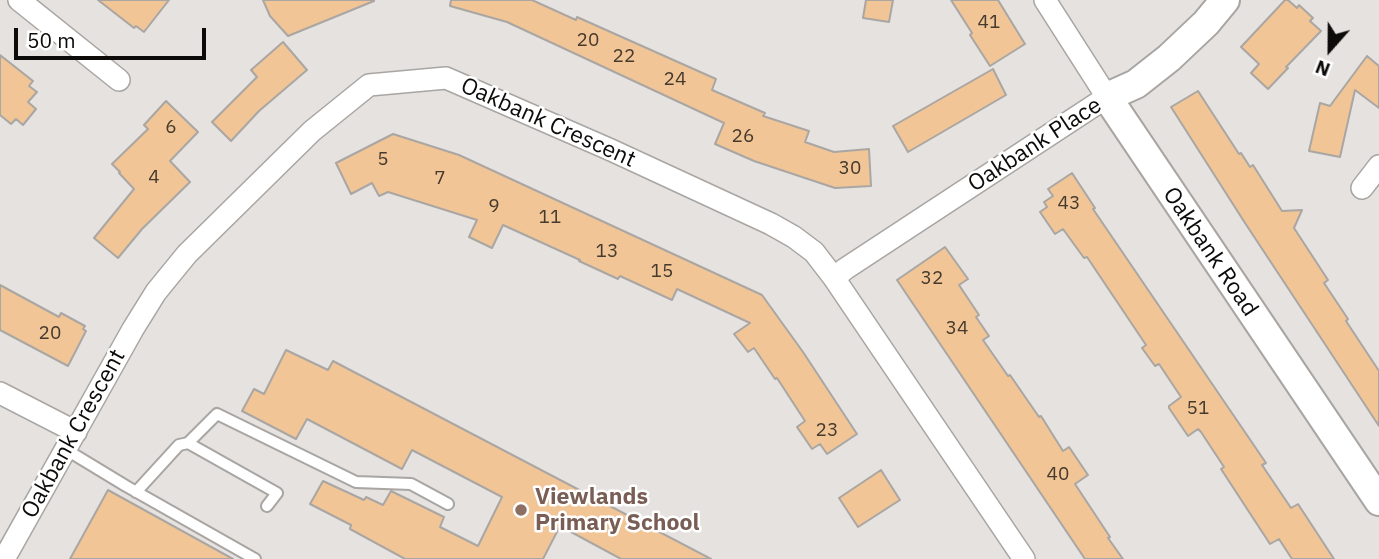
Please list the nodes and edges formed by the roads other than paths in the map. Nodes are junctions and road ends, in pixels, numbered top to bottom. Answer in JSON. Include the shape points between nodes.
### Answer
{"nodes":[{"id":1,"x":19,"y":0,"type":"edge"},
{"id":2,"x":1045,"y":0,"type":"edge"},
{"id":3,"x":1225,"y":0,"type":"edge"},
{"id":4,"x":118,"y":80,"type":"dead end"},
{"id":5,"x":1107,"y":97,"type":"junction"},
{"id":6,"x":1379,"y":166,"type":"edge"},
{"id":7,"x":1362,"y":188,"type":"dead end"},
{"id":8,"x":834,"y":278,"type":"junction"},
{"id":9,"x":0,"y":393,"type":"edge"},
{"id":10,"x":71,"y":440,"type":"junction"},
{"id":11,"x":188,"y":443,"type":"junction"},
{"id":12,"x":136,"y":492,"type":"junction"},
{"id":13,"x":1379,"y":501,"type":"edge"},
{"id":14,"x":448,"y":504,"type":"dead end"},
{"id":15,"x":267,"y":506,"type":"dead end"},
{"id":16,"x":236,"y":554,"type":"edge"},
{"id":17,"x":4,"y":559,"type":"edge"},
{"id":18,"x":255,"y":559,"type":"edge"},
{"id":19,"x":1024,"y":559,"type":"edge"}],
"edges":[{"from":1,"to":4,"type":"street"},
{"from":2,"to":5,"type":"street","name":"Oakbank Road"},
{"from":3,"to":5,"type":"street","name":"Oakbank Place","via":[[1169,58],[1136,84]]},
{"from":5,"to":8,"type":"street","name":"Oakbank Place"},
{"from":5,"to":13,"type":"street","name":"Oakbank Road"},
{"from":6,"to":7,"type":"street"},
{"from":8,"to":10,"type":"street","name":"Oakbank Crescent","via":[[814,252],[771,224],[446,78],[369,85],[312,131],[187,254],[156,292]]},
{"from":8,"to":19,"type":"street","name":"Oakbank Crescent"},
{"from":9,"to":10,"type":"street"},
{"from":10,"to":12,"type":"lane"},
{"from":10,"to":17,"type":"street","name":"Oakbank Crescent"},
{"from":11,"to":12,"type":"lane","via":[[179,445]]},
{"from":11,"to":14,"type":"lane","via":[[217,414],[356,482],[411,484]]},
{"from":11,"to":15,"type":"lane","via":[[279,489]]},
{"from":12,"to":16,"type":"lane"},
{"from":16,"to":18,"type":"lane"}]}
